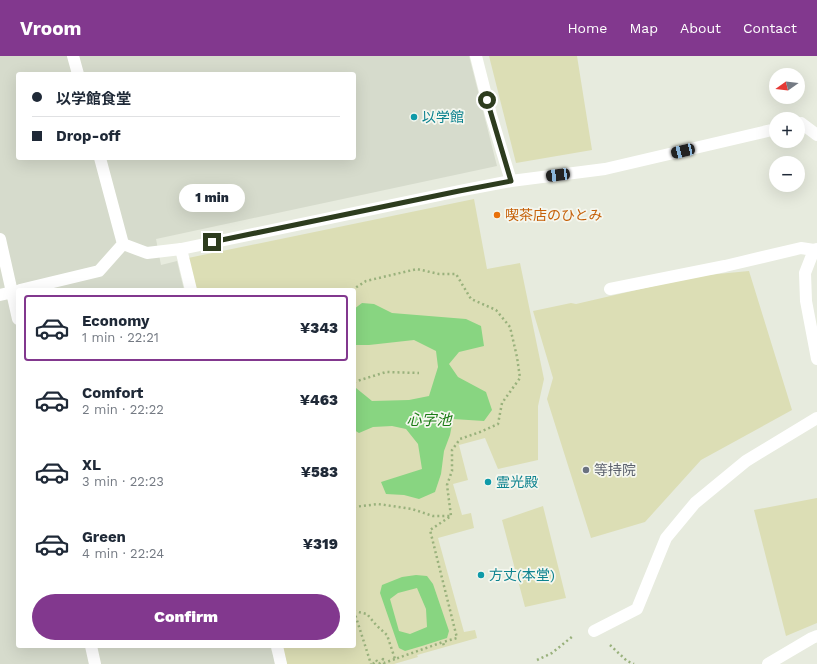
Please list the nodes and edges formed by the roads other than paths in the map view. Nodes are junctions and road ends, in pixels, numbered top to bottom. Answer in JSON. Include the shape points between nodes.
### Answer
{"nodes":[{"id":1,"x":73,"y":56,"type":"edge"},
{"id":2,"x":476,"y":56,"type":"edge"},
{"id":3,"x":77,"y":72,"type":"edge"},
{"id":4,"x":805,"y":125,"type":"edge"},
{"id":5,"x":769,"y":131,"type":"edge"},
{"id":6,"x":817,"y":135,"type":"edge"},
{"id":7,"x":101,"y":160,"type":"edge"},
{"id":8,"x":511,"y":181,"type":"junction"},
{"id":9,"x":0,"y":239,"type":"edge"},
{"id":10,"x":122,"y":244,"type":"junction"},
{"id":11,"x":181,"y":249,"type":"junction"},
{"id":12,"x":816,"y":249,"type":"edge"},
{"id":13,"x":30,"y":288,"type":"edge"},
{"id":14,"x":191,"y":288,"type":"edge"},
{"id":15,"x":610,"y":289,"type":"dead end"},
{"id":16,"x":13,"y":292,"type":"edge"},
{"id":17,"x":16,"y":308,"type":"edge"},
{"id":18,"x":817,"y":359,"type":"edge"},
{"id":19,"x":817,"y":418,"type":"edge"},
{"id":20,"x":594,"y":631,"type":"road end"},
{"id":21,"x":817,"y":636,"type":"edge"},
{"id":22,"x":91,"y":648,"type":"edge"},
{"id":23,"x":277,"y":648,"type":"edge"},
{"id":24,"x":95,"y":664,"type":"edge"},
{"id":25,"x":281,"y":664,"type":"edge"},
{"id":26,"x":768,"y":664,"type":"edge"}],
"edges":[{"from":1,"to":3,"type":"street"},
{"from":2,"to":8,"type":"street"},
{"from":4,"to":6,"type":"street"},
{"from":5,"to":8,"type":"street","via":[[605,169]]},
{"from":7,"to":10,"type":"street"},
{"from":8,"to":11,"type":"street"},
{"from":9,"to":16,"type":"street"},
{"from":10,"to":11,"type":"street","via":[[147,252]]},
{"from":10,"to":13,"type":"street","via":[[99,272]]},
{"from":11,"to":14,"type":"street"},
{"from":12,"to":15,"type":"street","via":[[802,248]]},
{"from":12,"to":18,"type":"street","via":[[805,273],[806,301]]},
{"from":16,"to":17,"type":"street"},
{"from":19,"to":20,"type":"street","via":[[746,461],[696,503],[666,538],[637,609]]},
{"from":21,"to":26,"type":"street"},
{"from":22,"to":24,"type":"street"},
{"from":23,"to":25,"type":"street"}]}
